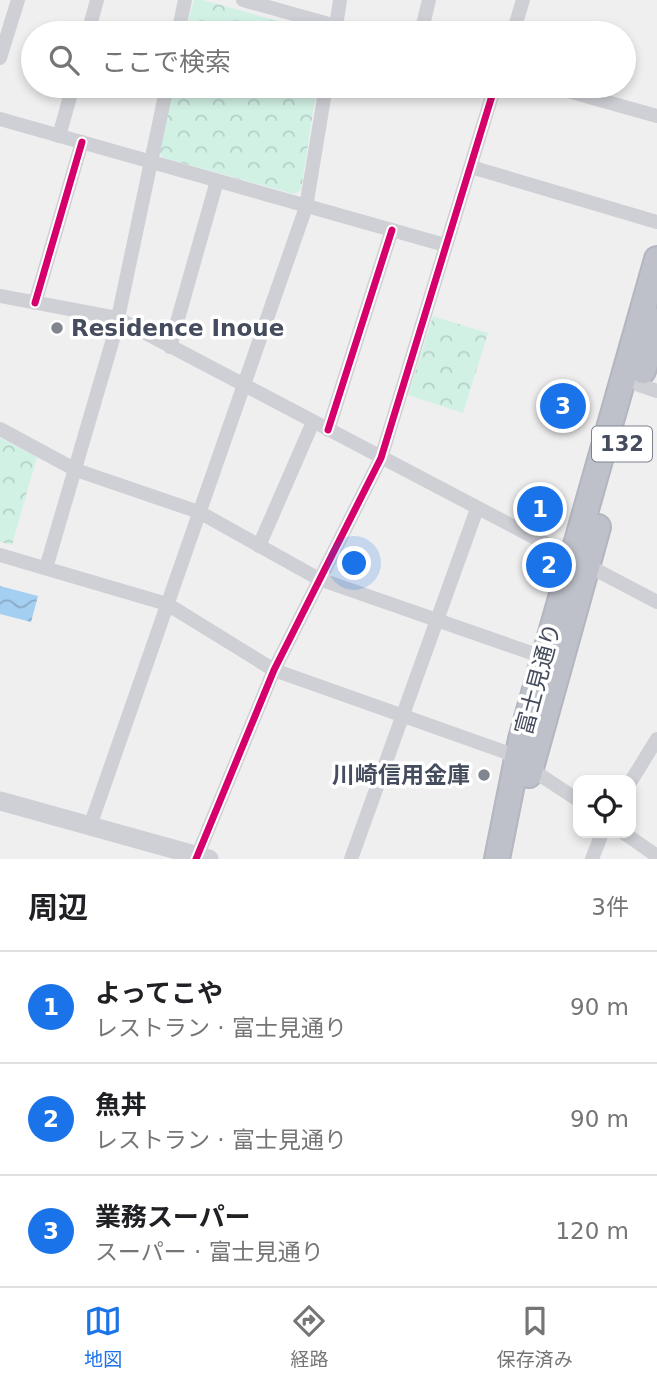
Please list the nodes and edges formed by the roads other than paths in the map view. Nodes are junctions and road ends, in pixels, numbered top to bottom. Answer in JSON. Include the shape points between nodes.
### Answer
{"nodes":[{"id":1,"x":18,"y":0,"type":"edge"},
{"id":2,"x":97,"y":0,"type":"edge"},
{"id":3,"x":185,"y":0,"type":"edge"},
{"id":4,"x":243,"y":0,"type":"edge"},
{"id":5,"x":340,"y":0,"type":"edge"},
{"id":6,"x":429,"y":0,"type":"edge"},
{"id":7,"x":523,"y":0,"type":"edge"},
{"id":8,"x":91,"y":21,"type":"edge"},
{"id":9,"x":181,"y":21,"type":"edge"},
{"id":10,"x":307,"y":21,"type":"edge"},
{"id":11,"x":336,"y":21,"type":"edge"},
{"id":12,"x":425,"y":21,"type":"edge"},
{"id":13,"x":517,"y":21,"type":"edge"},
{"id":14,"x":0,"y":58,"type":"edge"},
{"id":15,"x":70,"y":98,"type":"edge"},
{"id":16,"x":164,"y":98,"type":"edge"},
{"id":17,"x":324,"y":98,"type":"edge"},
{"id":18,"x":491,"y":98,"type":"edge"},
{"id":19,"x":593,"y":98,"type":"edge"},
{"id":20,"x":657,"y":116,"type":"edge"},
{"id":21,"x":0,"y":119,"type":"edge"},
{"id":22,"x":59,"y":136,"type":"junction"},
{"id":23,"x":82,"y":142,"type":"junction"},
{"id":24,"x":151,"y":162,"type":"junction"},
{"id":25,"x":471,"y":167,"type":"junction"},
{"id":26,"x":217,"y":181,"type":"junction"},
{"id":27,"x":306,"y":207,"type":"junction"},
{"id":28,"x":657,"y":222,"type":"edge"},
{"id":29,"x":392,"y":230,"type":"junction"},
{"id":30,"x":445,"y":245,"type":"junction"},
{"id":31,"x":657,"y":259,"type":"edge"},
{"id":32,"x":0,"y":296,"type":"edge"},
{"id":33,"x":35,"y":303,"type":"junction"},
{"id":34,"x":117,"y":318,"type":"junction"},
{"id":35,"x":657,"y":321,"type":"edge"},
{"id":36,"x":170,"y":347,"type":"junction"},
{"id":37,"x":242,"y":386,"type":"junction"},
{"id":38,"x":648,"y":388,"type":"edge"},
{"id":39,"x":313,"y":422,"type":"junction"},
{"id":40,"x":0,"y":429,"type":"edge"},
{"id":41,"x":328,"y":430,"type":"junction"},
{"id":42,"x":381,"y":458,"type":"junction"},
{"id":43,"x":76,"y":470,"type":"junction"},
{"id":44,"x":477,"y":509,"type":"junction"},
{"id":45,"x":199,"y":512,"type":"junction"},
{"id":46,"x":259,"y":546,"type":"junction"},
{"id":47,"x":0,"y":555,"type":"edge"},
{"id":48,"x":580,"y":563,"type":"junction"},
{"id":49,"x":46,"y":568,"type":"junction"},
{"id":50,"x":319,"y":579,"type":"junction"},
{"id":51,"x":657,"y":602,"type":"edge"},
{"id":52,"x":167,"y":604,"type":"junction"},
{"id":53,"x":437,"y":621,"type":"junction"},
{"id":54,"x":543,"y":657,"type":"junction"},
{"id":55,"x":274,"y":670,"type":"junction"},
{"id":56,"x":402,"y":714,"type":"junction"},
{"id":57,"x":657,"y":739,"type":"edge"},
{"id":58,"x":524,"y":763,"type":"junction"},
{"id":59,"x":635,"y":775,"type":"edge"},
{"id":60,"x":573,"y":797,"type":"edge"},
{"id":61,"x":0,"y":801,"type":"edge"},
{"id":62,"x":90,"y":826,"type":"junction"},
{"id":63,"x":600,"y":838,"type":"edge"},
{"id":64,"x":631,"y":838,"type":"edge"},
{"id":65,"x":657,"y":856,"type":"edge"},
{"id":66,"x":201,"y":858,"type":"edge"},
{"id":67,"x":351,"y":859,"type":"edge"},
{"id":68,"x":497,"y":859,"type":"edge"},
{"id":69,"x":511,"y":859,"type":"edge"},
{"id":70,"x":592,"y":859,"type":"edge"}],
"edges":[{"from":1,"to":14,"type":"street"},
{"from":2,"to":8,"type":"street"},
{"from":3,"to":9,"type":"street"},
{"from":4,"to":10,"type":"street"},
{"from":5,"to":11,"type":"street"},
{"from":6,"to":12,"type":"street"},
{"from":7,"to":13,"type":"street"},
{"from":15,"to":22,"type":"street"},
{"from":16,"to":24,"type":"street"},
{"from":17,"to":27,"type":"street"},
{"from":18,"to":25,"type":"street"},
{"from":19,"to":20,"type":"street"},
{"from":21,"to":22,"type":"street"},
{"from":22,"to":23,"type":"street"},
{"from":23,"to":24,"type":"street"},
{"from":23,"to":33,"type":"street"},
{"from":24,"to":26,"type":"street"},
{"from":24,"to":34,"type":"street"},
{"from":25,"to":28,"type":"street"},
{"from":25,"to":30,"type":"street"},
{"from":26,"to":27,"type":"street"},
{"from":26,"to":36,"type":"street"},
{"from":27,"to":29,"type":"street"},
{"from":27,"to":37,"type":"street"},
{"from":29,"to":30,"type":"street"},
{"from":29,"to":41,"type":"street"},
{"from":30,"to":42,"type":"street"},
{"from":31,"to":48,"type":"highway","name":"富士見通り","number":"132"},
{"from":32,"to":33,"type":"street"},
{"from":33,"to":34,"type":"street"},
{"from":34,"to":36,"type":"street"},
{"from":34,"to":43,"type":"street"},
{"from":35,"to":38,"type":"highway","name":"富士見通り","number":"132"},
{"from":36,"to":37,"type":"street"},
{"from":37,"to":39,"type":"street"},
{"from":37,"to":45,"type":"street"},
{"from":38,"to":48,"type":"highway","name":"富士見通り","number":"132"},
{"from":39,"to":41,"type":"street"},
{"from":39,"to":46,"type":"street"},
{"from":40,"to":43,"type":"street"},
{"from":41,"to":42,"type":"street"},
{"from":42,"to":44,"type":"street"},
{"from":42,"to":50,"type":"street"},
{"from":43,"to":45,"type":"street"},
{"from":43,"to":49,"type":"street"},
{"from":44,"to":48,"type":"street"},
{"from":44,"to":53,"type":"street"},
{"from":45,"to":46,"type":"street"},
{"from":45,"to":52,"type":"street"},
{"from":46,"to":50,"type":"street"},
{"from":47,"to":49,"type":"street"},
{"from":48,"to":51,"type":"street"},
{"from":48,"to":54,"type":"highway","name":"富士見通り","number":"132"},
{"from":48,"to":58,"type":"highway","name":"富士見通り","number":"132"},
{"from":49,"to":52,"type":"street"},
{"from":50,"to":53,"type":"street"},
{"from":50,"to":55,"type":"street"},
{"from":52,"to":55,"type":"street"},
{"from":52,"to":62,"type":"street"},
{"from":53,"to":54,"type":"street"},
{"from":53,"to":56,"type":"street"},
{"from":54,"to":58,"type":"highway","name":"富士見通り","number":"132"},
{"from":55,"to":56,"type":"street"},
{"from":55,"to":66,"type":"street"},
{"from":56,"to":58,"type":"street"},
{"from":56,"to":67,"type":"street"},
{"from":57,"to":59,"type":"street"},
{"from":58,"to":60,"type":"street"},
{"from":58,"to":68,"type":"highway","name":"富士見通り","number":"132"},
{"from":58,"to":69,"type":"highway","name":"富士見通り","number":"132"},
{"from":61,"to":62,"type":"street"},
{"from":62,"to":66,"type":"street"},
{"from":63,"to":70,"type":"street"},
{"from":64,"to":65,"type":"street"}]}
